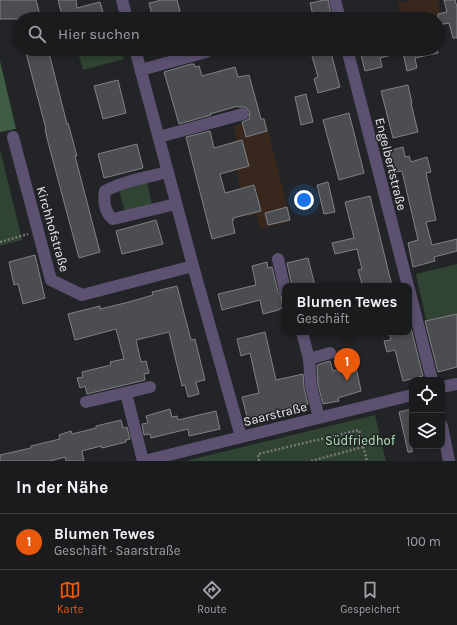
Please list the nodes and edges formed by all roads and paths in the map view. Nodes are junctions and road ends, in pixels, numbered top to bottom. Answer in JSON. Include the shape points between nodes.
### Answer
{"nodes":[{"id":1,"x":122,"y":0,"type":"edge"},
{"id":2,"x":335,"y":0,"type":"edge"},
{"id":3,"x":125,"y":12,"type":"edge"},
{"id":4,"x":338,"y":12,"type":"edge"},
{"id":5,"x":137,"y":56,"type":"edge"},
{"id":6,"x":192,"y":56,"type":"edge"},
{"id":7,"x":350,"y":56,"type":"edge"},
{"id":8,"x":141,"y":70,"type":"junction"},
{"id":9,"x":243,"y":114,"type":"dead end"},
{"id":10,"x":13,"y":137,"type":"dead end"},
{"id":11,"x":158,"y":137,"type":"junction"},
{"id":12,"x":168,"y":172,"type":"junction"},
{"id":13,"x":176,"y":204,"type":"junction"},
{"id":14,"x":38,"y":231,"type":"junction"},
{"id":15,"x":0,"y":242,"type":"edge"},
{"id":16,"x":278,"y":259,"type":"dead end"},
{"id":17,"x":193,"y":266,"type":"junction"},
{"id":18,"x":283,"y":283,"type":"edge"},
{"id":19,"x":407,"y":283,"type":"edge"},
{"id":20,"x":412,"y":302,"type":"edge"},
{"id":21,"x":303,"y":335,"type":"edge"},
{"id":22,"x":330,"y":353,"type":"dead end"},
{"id":23,"x":309,"y":359,"type":"junction"},
{"id":24,"x":431,"y":377,"type":"edge"},
{"id":25,"x":457,"y":384,"type":"edge"},
{"id":26,"x":445,"y":386,"type":"edge"},
{"id":27,"x":150,"y":387,"type":"dead end"},
{"id":28,"x":126,"y":393,"type":"junction"},
{"id":29,"x":409,"y":396,"type":"edge"},
{"id":30,"x":86,"y":402,"type":"dead end"},
{"id":31,"x":319,"y":418,"type":"junction"},
{"id":32,"x":241,"y":437,"type":"junction"},
{"id":33,"x":445,"y":441,"type":"edge"},
{"id":34,"x":363,"y":447,"type":"junction"},
{"id":35,"x":144,"y":461,"type":"edge"},
{"id":36,"x":259,"y":461,"type":"edge"},
{"id":37,"x":310,"y":461,"type":"edge"},
{"id":38,"x":366,"y":461,"type":"edge"},
{"id":39,"x":449,"y":461,"type":"edge"}],
"edges":[{"from":1,"to":3,"type":"street"},
{"from":2,"to":4,"type":"street"},
{"from":5,"to":8,"type":"street"},
{"from":6,"to":8,"type":"street"},
{"from":7,"to":19,"type":"street","name":"Engelbertstraße"},
{"from":8,"to":11,"type":"street"},
{"from":9,"to":11,"type":"street"},
{"from":10,"to":14,"type":"street","name":"Kirchhofstraße"},
{"from":11,"to":12,"type":"street"},
{"from":12,"to":13,"type":"street"},
{"from":12,"to":13,"type":"street","via":[[134,180],[105,191],[108,216],[113,219]]},
{"from":13,"to":17,"type":"street"},
{"from":14,"to":15,"type":"path"},
{"from":14,"to":17,"type":"street","name":"Kirchhofstraße","via":[[51,280],[82,294]]},
{"from":16,"to":18,"type":"street"},
{"from":17,"to":32,"type":"street"},
{"from":20,"to":24,"type":"street"},
{"from":21,"to":23,"type":"street"},
{"from":22,"to":23,"type":"street"},
{"from":23,"to":31,"type":"street","via":[[311,386]]},
{"from":25,"to":26,"type":"street"},
{"from":27,"to":28,"type":"street"},
{"from":28,"to":30,"type":"street"},
{"from":28,"to":35,"type":"street","name":"Saarstraße"},
{"from":29,"to":31,"type":"street","name":"Saarstraße"},
{"from":31,"to":32,"type":"street","name":"Saarstraße"},
{"from":32,"to":35,"type":"street","name":"Saarstraße"},
{"from":33,"to":39,"type":"street"},
{"from":34,"to":36,"type":"path","via":[[359,430],[258,454]]},
{"from":34,"to":37,"type":"path"},
{"from":34,"to":38,"type":"path"}]}
